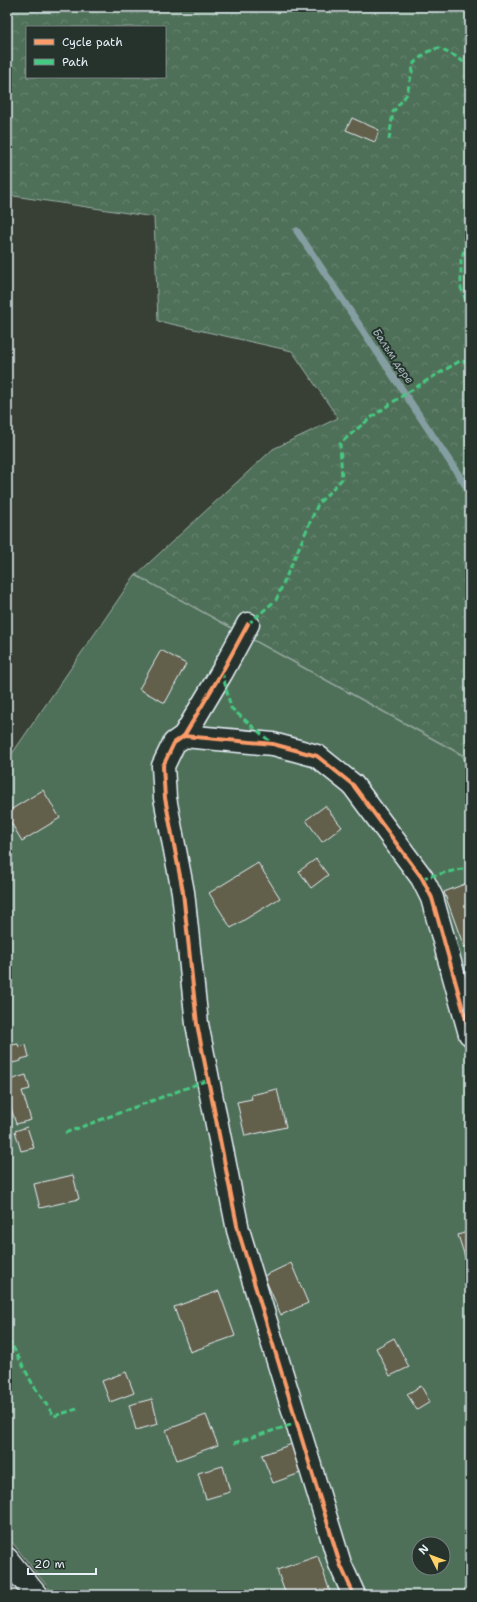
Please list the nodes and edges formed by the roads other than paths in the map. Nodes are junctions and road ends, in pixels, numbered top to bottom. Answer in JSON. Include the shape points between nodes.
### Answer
{"nodes":[{"id":1,"x":248,"y":624,"type":"dead end"},
{"id":2,"x":184,"y":736,"type":"junction"},
{"id":3,"x":470,"y":1034,"type":"edge"},
{"id":4,"x":7,"y":1559,"type":"edge"},
{"id":5,"x":36,"y":1595,"type":"edge"},
{"id":6,"x":354,"y":1595,"type":"edge"}],
"edges":[{"from":1,"to":2,"type":"street"},
{"from":2,"to":3,"type":"street","via":[[273,744],[317,756],[353,785],[422,878],[432,898]]},
{"from":2,"to":6,"type":"street","via":[[174,743],[163,766],[166,798],[183,892],[197,1024],[238,1230],[340,1564]]},
{"from":4,"to":5,"type":"street"}]}
